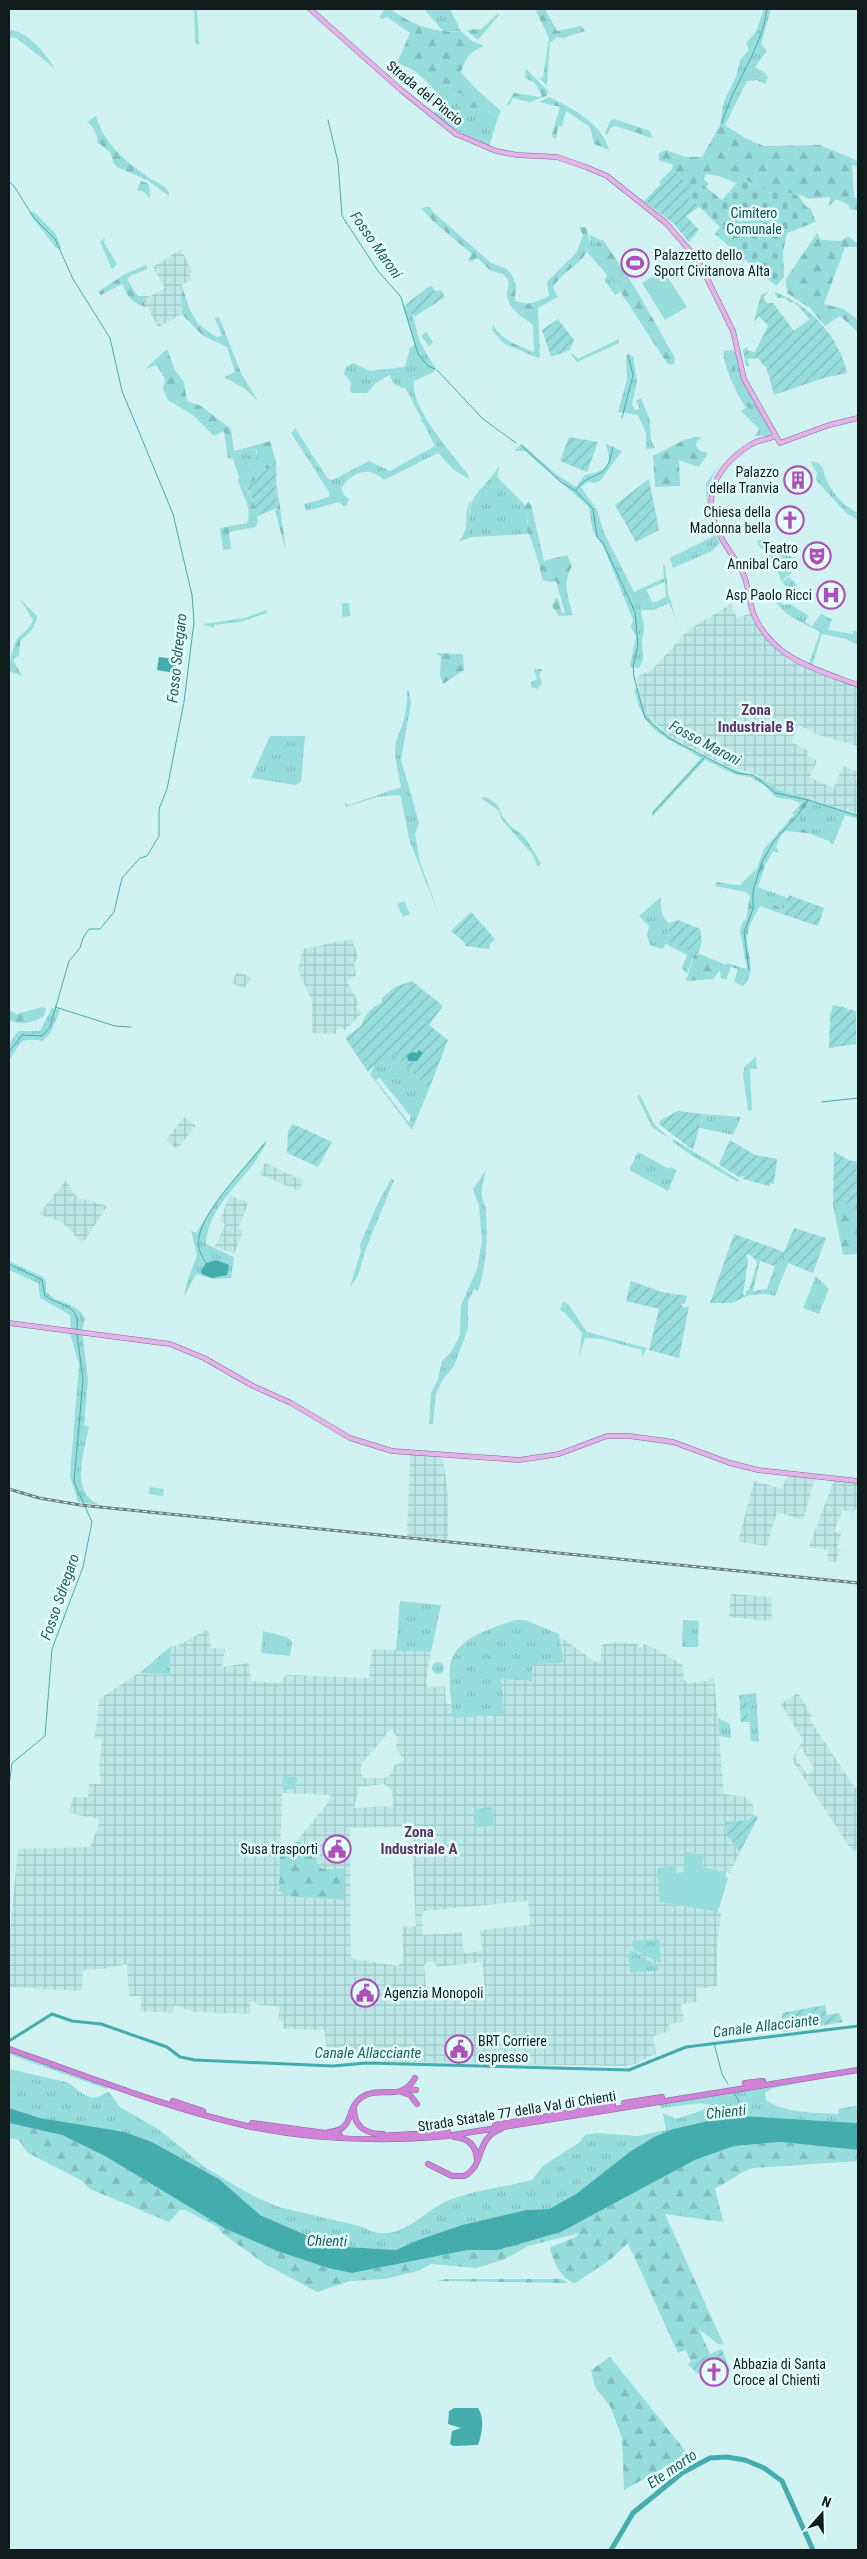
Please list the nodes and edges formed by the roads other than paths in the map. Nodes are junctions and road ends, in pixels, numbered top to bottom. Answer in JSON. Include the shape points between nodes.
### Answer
{"nodes":[{"id":1,"x":310,"y":9,"type":"edge"},
{"id":2,"x":858,"y":418,"type":"edge"},
{"id":3,"x":775,"y":436,"type":"junction"},
{"id":4,"x":858,"y":685,"type":"edge"},
{"id":5,"x":9,"y":1323,"type":"edge"},
{"id":6,"x":858,"y":1481,"type":"edge"},
{"id":7,"x":9,"y":2048,"type":"edge"},
{"id":8,"x":858,"y":2068,"type":"edge"},
{"id":9,"x":415,"y":2078,"type":"dead end"},
{"id":10,"x":115,"y":2084,"type":"junction"},
{"id":11,"x":405,"y":2091,"type":"junction"},
{"id":12,"x":644,"y":2102,"type":"junction"},
{"id":13,"x":355,"y":2104,"type":"junction"},
{"id":14,"x":416,"y":2104,"type":"dead end"},
{"id":15,"x":563,"y":2118,"type":"junction"},
{"id":16,"x":275,"y":2127,"type":"junction"},
{"id":17,"x":433,"y":2134,"type":"junction"},
{"id":18,"x":409,"y":2139,"type":"junction"},
{"id":19,"x":477,"y":2162,"type":"junction"},
{"id":20,"x":428,"y":2166,"type":"dead end"}],
"edges":[{"from":1,"to":3,"type":"main road","name":"Strada del Pincio","via":[[456,134],[496,151],[557,157],[586,167],[607,176],[666,223],[687,245],[701,267],[733,331],[744,379]]},
{"from":2,"to":3,"type":"main road","name":"Strada del Pincio","via":[[780,442]]},
{"from":3,"to":4,"type":"main road","via":[[754,443],[725,465],[713,486],[717,529],[749,589],[757,621],[783,654]]},
{"from":5,"to":6,"type":"main road","via":[[175,1345],[291,1403],[357,1442],[392,1451],[492,1459],[543,1458],[602,1437],[630,1436],[678,1444],[750,1468]]},
{"from":7,"to":10,"type":"highway","name":"Strada Statale 77 della Val di Chienti"},
{"from":8,"to":12,"type":"highway","name":"Strada Statale 77 della Val di Chienti"},
{"from":9,"to":11,"type":"highway"},
{"from":10,"to":16,"type":"highway","name":"Strada Statale 77 della Val di Chienti","via":[[213,2114]]},
{"from":10,"to":18,"type":"highway","name":"Strada Statale 77 della Val di Chienti","via":[[212,2117],[261,2129],[330,2138]]},
{"from":11,"to":13,"type":"highway","via":[[371,2093]]},
{"from":11,"to":14,"type":"highway"},
{"from":12,"to":15,"type":"highway","name":"Strada Statale 77 della Val di Chienti"},
{"from":12,"to":17,"type":"highway","name":"Strada Statale 77 della Val di Chienti"},
{"from":13,"to":16,"type":"highway","via":[[346,2125],[336,2131]]},
{"from":13,"to":17,"type":"highway","via":[[355,2121],[368,2132]]},
{"from":15,"to":18,"type":"highway","name":"Strada Statale 77 della Val di Chienti"},
{"from":15,"to":19,"type":"highway","via":[[494,2132],[483,2143]]},
{"from":16,"to":17,"type":"highway","name":"Strada Statale 77 della Val di Chienti","via":[[344,2136]]},
{"from":18,"to":19,"type":"highway","via":[[460,2138],[473,2146]]},
{"from":19,"to":20,"type":"highway","via":[[472,2171],[461,2177]]}]}
